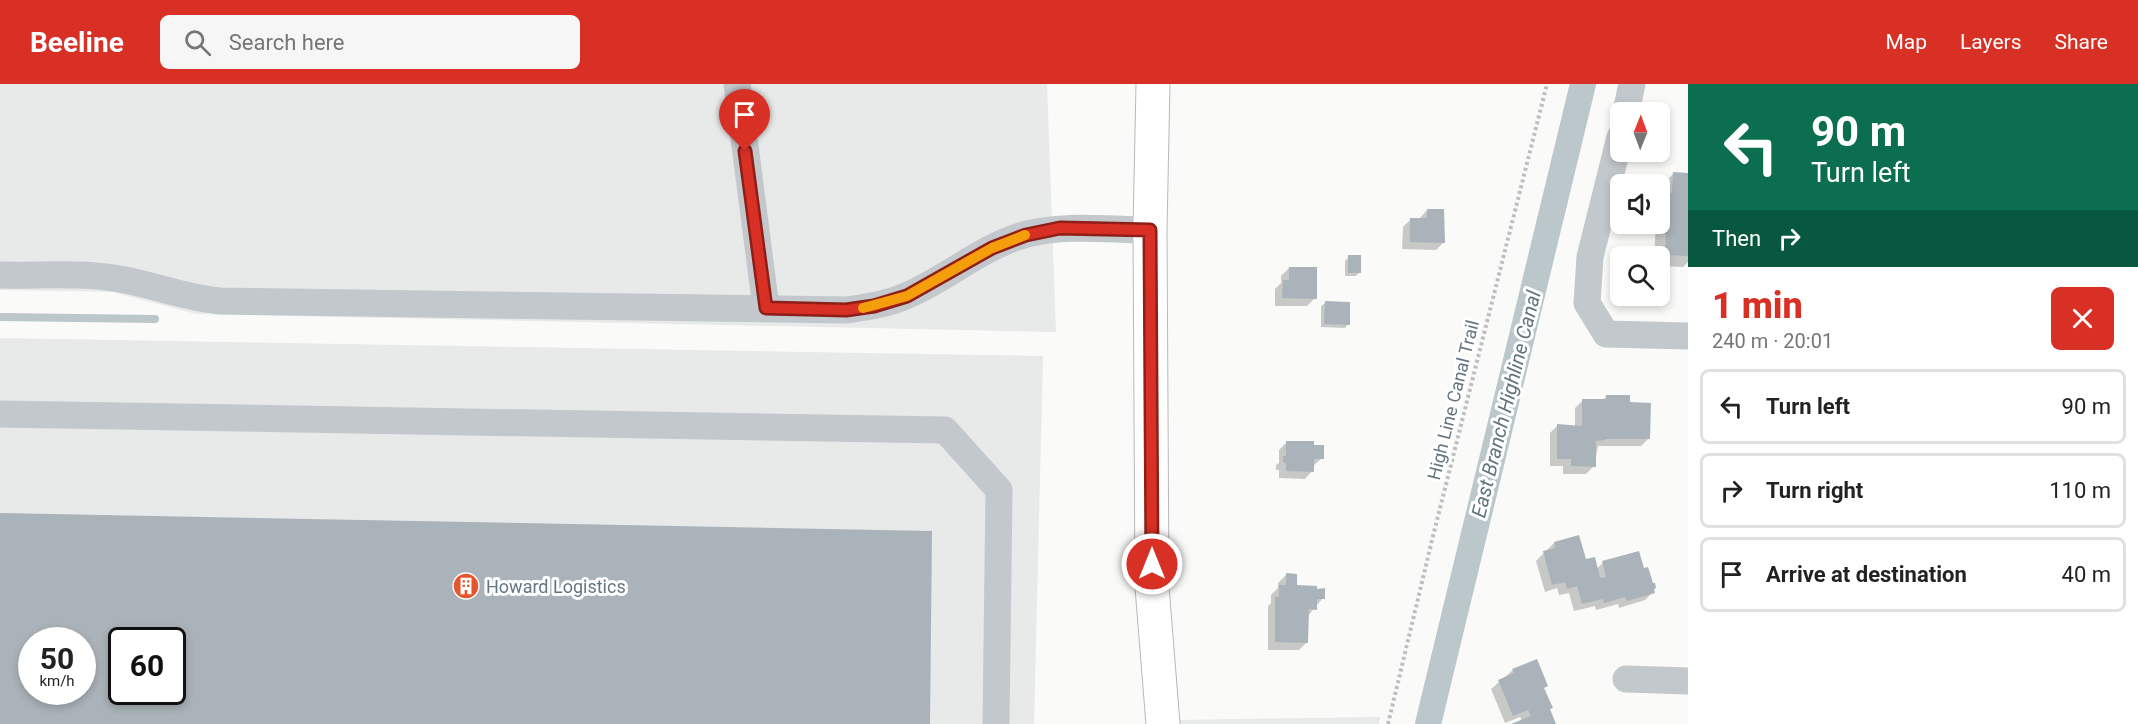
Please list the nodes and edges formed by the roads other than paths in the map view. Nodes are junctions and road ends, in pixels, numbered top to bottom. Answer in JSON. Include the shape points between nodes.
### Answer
{"nodes":[{"id":1,"x":737,"y":84,"type":"edge"},
{"id":2,"x":1153,"y":84,"type":"edge"},
{"id":3,"x":1632,"y":84,"type":"edge"},
{"id":4,"x":1628,"y":102,"type":"edge"},
{"id":5,"x":1614,"y":162,"type":"edge"},
{"id":6,"x":1150,"y":230,"type":"junction"},
{"id":7,"x":0,"y":275,"type":"edge"},
{"id":8,"x":766,"y":308,"type":"junction"},
{"id":9,"x":1688,"y":336,"type":"edge"},
{"id":10,"x":0,"y":414,"type":"edge"},
{"id":11,"x":1152,"y":587,"type":"junction"},
{"id":12,"x":1626,"y":679,"type":"dead end"},
{"id":13,"x":1688,"y":681,"type":"edge"},
{"id":14,"x":996,"y":724,"type":"edge"},
{"id":15,"x":1142,"y":724,"type":"edge"},
{"id":16,"x":1163,"y":724,"type":"edge"}],
"edges":[{"from":1,"to":8,"type":"street"},
{"from":2,"to":6,"type":"main road"},
{"from":3,"to":4,"type":"street"},
{"from":5,"to":9,"type":"street","via":[[1590,257],[1587,303],[1606,334]]},
{"from":6,"to":8,"type":"street","via":[[1060,228],[992,248],[907,296],[874,306],[846,310]]},
{"from":6,"to":11,"type":"main road"},
{"from":7,"to":8,"type":"street","via":[[118,278],[220,301]]},
{"from":10,"to":14,"type":"street","via":[[945,430],[999,490]]},
{"from":11,"to":15,"type":"main road"},
{"from":11,"to":16,"type":"main road"},
{"from":12,"to":13,"type":"street"}]}
